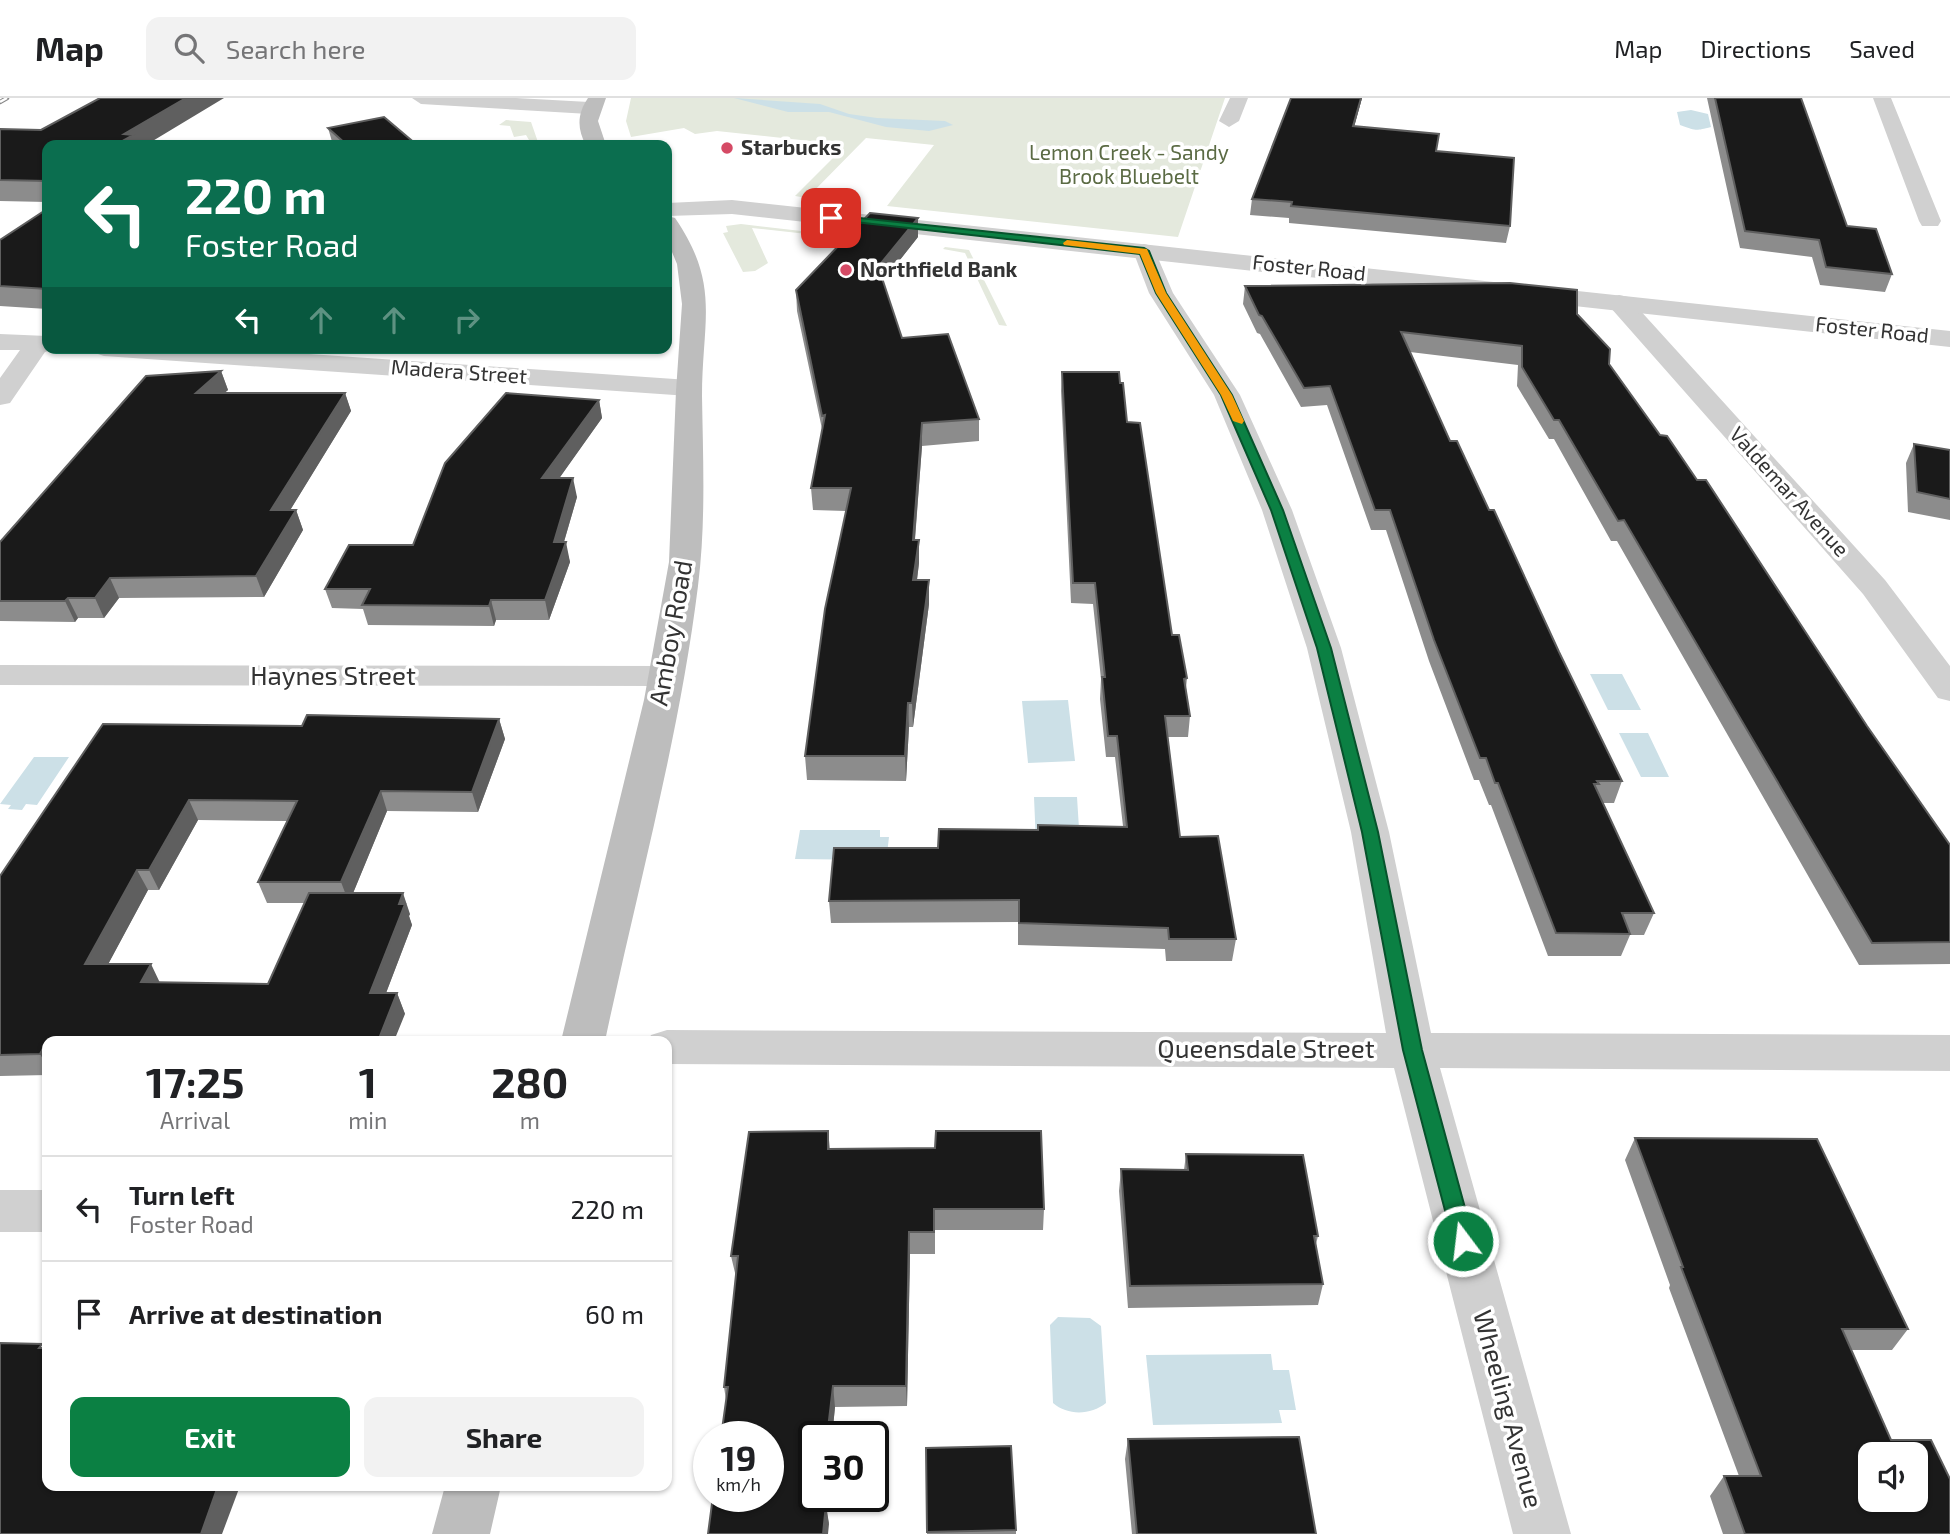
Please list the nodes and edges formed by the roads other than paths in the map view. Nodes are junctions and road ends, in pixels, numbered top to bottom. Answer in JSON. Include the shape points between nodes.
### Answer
{"nodes":[{"id":1,"x":421,"y":98,"type":"edge"},
{"id":2,"x":1240,"y":98,"type":"edge"},
{"id":3,"x":1882,"y":98,"type":"edge"},
{"id":4,"x":593,"y":103,"type":"edge"},
{"id":5,"x":1229,"y":121,"type":"dead end"},
{"id":6,"x":594,"y":140,"type":"edge"},
{"id":7,"x":672,"y":210,"type":"edge"},
{"id":8,"x":1930,"y":221,"type":"dead end"},
{"id":9,"x":672,"y":233,"type":"edge"},
{"id":10,"x":1144,"y":251,"type":"junction"},
{"id":11,"x":1619,"y":302,"type":"junction"},
{"id":12,"x":1950,"y":339,"type":"edge"},
{"id":13,"x":0,"y":342,"type":"edge"},
{"id":14,"x":42,"y":344,"type":"edge"},
{"id":15,"x":192,"y":354,"type":"edge"},
{"id":16,"x":689,"y":388,"type":"junction"},
{"id":17,"x":0,"y":397,"type":"edge"},
{"id":18,"x":0,"y":676,"type":"edge"},
{"id":19,"x":666,"y":676,"type":"junction"},
{"id":20,"x":1950,"y":690,"type":"edge"},
{"id":21,"x":584,"y":1036,"type":"edge"},
{"id":22,"x":672,"y":1047,"type":"edge"},
{"id":23,"x":1412,"y":1050,"type":"junction"},
{"id":24,"x":1950,"y":1053,"type":"edge"},
{"id":25,"x":0,"y":1210,"type":"edge"},
{"id":26,"x":42,"y":1211,"type":"edge"},
{"id":27,"x":472,"y":1491,"type":"edge"},
{"id":28,"x":461,"y":1534,"type":"edge"},
{"id":29,"x":1542,"y":1534,"type":"edge"}],
"edges":[{"from":1,"to":4,"type":"street"},
{"from":2,"to":5,"type":"street"},
{"from":3,"to":8,"type":"street"},
{"from":4,"to":6,"type":"main road","via":[[588,125]]},
{"from":7,"to":10,"type":"street","name":"Foster Road","via":[[732,207]]},
{"from":9,"to":16,"type":"main road","name":"Amboy Road","via":[[695,287]]},
{"from":10,"to":11,"type":"street","name":"Foster Road"},
{"from":10,"to":23,"type":"street","name":"Wheeling Avenue","via":[[1161,293],[1227,395],[1277,510],[1324,648],[1370,832]]},
{"from":11,"to":12,"type":"street","name":"Foster Road"},
{"from":11,"to":20,"type":"street","name":"Valdemar Avenue","via":[[1874,587]]},
{"from":13,"to":14,"type":"street"},
{"from":14,"to":17,"type":"street"},
{"from":15,"to":16,"type":"street","name":"Madera Street"},
{"from":16,"to":19,"type":"main road","name":"Amboy Road","via":[[690,508]]},
{"from":18,"to":19,"type":"street","name":"Haynes Street"},
{"from":19,"to":21,"type":"main road","name":"Amboy Road"},
{"from":22,"to":23,"type":"street","name":"Queensdale Street"},
{"from":23,"to":24,"type":"street","name":"Queensdale Street"},
{"from":23,"to":29,"type":"street","name":"Wheeling Avenue"},
{"from":25,"to":26,"type":"street"},
{"from":27,"to":28,"type":"main road"}]}
